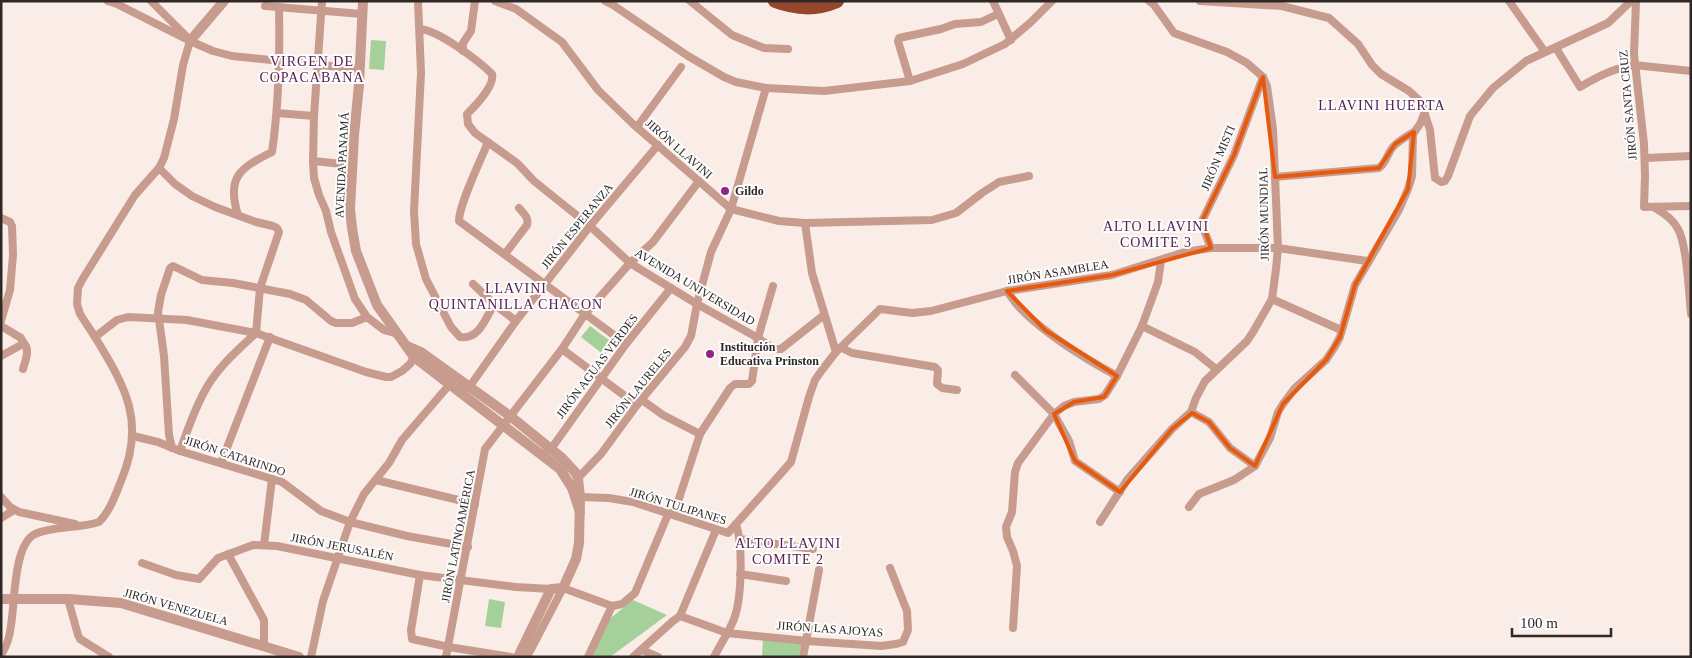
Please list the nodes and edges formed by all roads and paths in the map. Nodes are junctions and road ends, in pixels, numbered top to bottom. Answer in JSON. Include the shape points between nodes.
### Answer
{"nodes":[{"id":1,"x":108,"y":1,"type":"edge"},
{"id":2,"x":151,"y":1,"type":"edge"},
{"id":3,"x":224,"y":1,"type":"edge"},
{"id":4,"x":322,"y":1,"type":"edge"},
{"id":5,"x":363,"y":1,"type":"edge"},
{"id":6,"x":418,"y":1,"type":"edge"},
{"id":7,"x":475,"y":1,"type":"edge"},
{"id":8,"x":494,"y":1,"type":"edge"},
{"id":9,"x":690,"y":1,"type":"edge"},
{"id":10,"x":775,"y":1,"type":"edge"},
{"id":11,"x":837,"y":1,"type":"edge"},
{"id":12,"x":992,"y":1,"type":"edge"},
{"id":13,"x":1052,"y":1,"type":"edge"},
{"id":14,"x":1149,"y":1,"type":"edge"},
{"id":15,"x":1200,"y":1,"type":"edge"},
{"id":16,"x":1509,"y":1,"type":"edge"},
{"id":17,"x":1631,"y":1,"type":"edge"},
{"id":18,"x":1636,"y":1,"type":"edge"},
{"id":19,"x":612,"y":2,"type":"edge"},
{"id":20,"x":265,"y":6,"type":"dead end"},
{"id":21,"x":279,"y":7,"type":"junction"},
{"id":22,"x":321,"y":11,"type":"junction"},
{"id":23,"x":362,"y":14,"type":"junction"},
{"id":24,"x":998,"y":14,"type":"junction"},
{"id":25,"x":420,"y":30,"type":"junction"},
{"id":26,"x":1011,"y":40,"type":"junction"},
{"id":27,"x":190,"y":41,"type":"junction"},
{"id":28,"x":1556,"y":48,"type":"junction"},
{"id":29,"x":788,"y":49,"type":"dead end"},
{"id":30,"x":463,"y":51,"type":"junction"},
{"id":31,"x":1545,"y":52,"type":"junction"},
{"id":32,"x":280,"y":61,"type":"junction"},
{"id":33,"x":318,"y":64,"type":"junction"},
{"id":34,"x":1634,"y":65,"type":"junction"},
{"id":35,"x":681,"y":67,"type":"dead end"},
{"id":36,"x":360,"y":69,"type":"junction"},
{"id":37,"x":1691,"y":72,"type":"edge"},
{"id":38,"x":1263,"y":76,"type":"junction"},
{"id":39,"x":910,"y":82,"type":"junction"},
{"id":40,"x":766,"y":88,"type":"junction"},
{"id":41,"x":1425,"y":112,"type":"junction"},
{"id":42,"x":277,"y":113,"type":"junction"},
{"id":43,"x":314,"y":116,"type":"junction"},
{"id":44,"x":637,"y":128,"type":"junction"},
{"id":45,"x":1414,"y":132,"type":"junction"},
{"id":46,"x":488,"y":142,"type":"junction"},
{"id":47,"x":658,"y":145,"type":"junction"},
{"id":48,"x":1691,"y":156,"type":"edge"},
{"id":49,"x":1645,"y":158,"type":"junction"},
{"id":50,"x":313,"y":161,"type":"junction"},
{"id":51,"x":352,"y":165,"type":"junction"},
{"id":52,"x":159,"y":168,"type":"junction"},
{"id":53,"x":1030,"y":176,"type":"dead end"},
{"id":54,"x":1275,"y":177,"type":"junction"},
{"id":55,"x":699,"y":181,"type":"junction"},
{"id":56,"x":1691,"y":206,"type":"edge"},
{"id":57,"x":1654,"y":207,"type":"junction"},
{"id":58,"x":519,"y":208,"type":"dead end"},
{"id":59,"x":730,"y":209,"type":"junction"},
{"id":60,"x":238,"y":214,"type":"junction"},
{"id":61,"x":1,"y":218,"type":"edge"},
{"id":62,"x":805,"y":223,"type":"junction"},
{"id":63,"x":590,"y":226,"type":"junction"},
{"id":64,"x":1211,"y":248,"type":"junction"},
{"id":65,"x":1278,"y":248,"type":"junction"},
{"id":66,"x":505,"y":254,"type":"junction"},
{"id":67,"x":1161,"y":261,"type":"junction"},
{"id":68,"x":1368,"y":261,"type":"junction"},
{"id":69,"x":630,"y":263,"type":"junction"},
{"id":70,"x":473,"y":284,"type":"dead end"},
{"id":71,"x":545,"y":284,"type":"junction"},
{"id":72,"x":773,"y":286,"type":"dead end"},
{"id":73,"x":260,"y":288,"type":"junction"},
{"id":74,"x":671,"y":288,"type":"junction"},
{"id":75,"x":1007,"y":291,"type":"junction"},
{"id":76,"x":1272,"y":299,"type":"junction"},
{"id":77,"x":494,"y":304,"type":"junction"},
{"id":78,"x":697,"y":304,"type":"junction"},
{"id":79,"x":585,"y":314,"type":"junction"},
{"id":80,"x":1691,"y":314,"type":"edge"},
{"id":81,"x":824,"y":315,"type":"junction"},
{"id":82,"x":367,"y":317,"type":"junction"},
{"id":83,"x":158,"y":318,"type":"junction"},
{"id":84,"x":1,"y":321,"type":"edge"},
{"id":85,"x":516,"y":321,"type":"junction"},
{"id":86,"x":1,"y":326,"type":"edge"},
{"id":87,"x":1142,"y":326,"type":"junction"},
{"id":88,"x":1342,"y":330,"type":"junction"},
{"id":89,"x":256,"y":333,"type":"junction"},
{"id":90,"x":398,"y":334,"type":"junction"},
{"id":91,"x":95,"y":337,"type":"junction"},
{"id":92,"x":270,"y":337,"type":"junction"},
{"id":93,"x":758,"y":338,"type":"junction"},
{"id":94,"x":22,"y":342,"type":"junction"},
{"id":95,"x":626,"y":344,"type":"junction"},
{"id":96,"x":406,"y":346,"type":"junction"},
{"id":97,"x":562,"y":349,"type":"junction"},
{"id":98,"x":839,"y":350,"type":"junction"},
{"id":99,"x":1,"y":356,"type":"edge"},
{"id":100,"x":414,"y":357,"type":"junction"},
{"id":101,"x":23,"y":369,"type":"dead end"},
{"id":102,"x":1216,"y":369,"type":"junction"},
{"id":103,"x":1015,"y":376,"type":"dead end"},
{"id":104,"x":1117,"y":376,"type":"junction"},
{"id":105,"x":600,"y":379,"type":"junction"},
{"id":106,"x":450,"y":384,"type":"junction"},
{"id":107,"x":470,"y":386,"type":"junction"},
{"id":108,"x":957,"y":390,"type":"dead end"},
{"id":109,"x":460,"y":392,"type":"junction"},
{"id":110,"x":639,"y":402,"type":"junction"},
{"id":111,"x":1191,"y":412,"type":"junction"},
{"id":112,"x":1054,"y":414,"type":"junction"},
{"id":113,"x":507,"y":420,"type":"junction"},
{"id":114,"x":700,"y":434,"type":"junction"},
{"id":115,"x":133,"y":436,"type":"junction"},
{"id":116,"x":551,"y":449,"type":"junction"},
{"id":117,"x":176,"y":450,"type":"junction"},
{"id":118,"x":540,"y":455,"type":"junction"},
{"id":119,"x":221,"y":463,"type":"junction"},
{"id":120,"x":1255,"y":466,"type":"junction"},
{"id":121,"x":578,"y":478,"type":"junction"},
{"id":122,"x":272,"y":479,"type":"junction"},
{"id":123,"x":376,"y":480,"type":"junction"},
{"id":124,"x":1120,"y":492,"type":"junction"},
{"id":125,"x":1,"y":497,"type":"edge"},
{"id":126,"x":580,"y":497,"type":"junction"},
{"id":127,"x":475,"y":504,"type":"junction"},
{"id":128,"x":1189,"y":507,"type":"dead end"},
{"id":129,"x":14,"y":510,"type":"junction"},
{"id":130,"x":580,"y":512,"type":"junction"},
{"id":131,"x":671,"y":513,"type":"junction"},
{"id":132,"x":1,"y":518,"type":"edge"},
{"id":133,"x":350,"y":522,"type":"junction"},
{"id":134,"x":1100,"y":522,"type":"dead end"},
{"id":135,"x":736,"y":524,"type":"junction"},
{"id":136,"x":81,"y":526,"type":"junction"},
{"id":137,"x":716,"y":530,"type":"junction"},
{"id":138,"x":740,"y":539,"type":"junction"},
{"id":139,"x":264,"y":545,"type":"junction"},
{"id":140,"x":468,"y":547,"type":"junction"},
{"id":141,"x":813,"y":549,"type":"dead end"},
{"id":142,"x":228,"y":554,"type":"junction"},
{"id":143,"x":338,"y":557,"type":"junction"},
{"id":144,"x":142,"y":562,"type":"dead end"},
{"id":145,"x":890,"y":568,"type":"dead end"},
{"id":146,"x":819,"y":570,"type":"dead end"},
{"id":147,"x":740,"y":574,"type":"junction"},
{"id":148,"x":420,"y":575,"type":"junction"},
{"id":149,"x":460,"y":579,"type":"junction"},
{"id":150,"x":786,"y":580,"type":"dead end"},
{"id":151,"x":563,"y":588,"type":"junction"},
{"id":152,"x":551,"y":589,"type":"junction"},
{"id":153,"x":1,"y":599,"type":"edge"},
{"id":154,"x":13,"y":599,"type":"junction"},
{"id":155,"x":68,"y":599,"type":"junction"},
{"id":156,"x":612,"y":606,"type":"junction"},
{"id":157,"x":680,"y":616,"type":"junction"},
{"id":158,"x":1013,"y":628,"type":"dead end"},
{"id":159,"x":727,"y":633,"type":"junction"},
{"id":160,"x":807,"y":641,"type":"junction"},
{"id":161,"x":264,"y":646,"type":"junction"},
{"id":162,"x":449,"y":647,"type":"junction"},
{"id":163,"x":642,"y":650,"type":"junction"},
{"id":164,"x":1,"y":655,"type":"edge"},
{"id":165,"x":109,"y":657,"type":"edge"},
{"id":166,"x":299,"y":657,"type":"edge"},
{"id":167,"x":311,"y":657,"type":"edge"},
{"id":168,"x":446,"y":657,"type":"edge"},
{"id":169,"x":511,"y":657,"type":"edge"},
{"id":170,"x":518,"y":657,"type":"edge"},
{"id":171,"x":527,"y":657,"type":"edge"},
{"id":172,"x":588,"y":657,"type":"edge"},
{"id":173,"x":633,"y":657,"type":"edge"},
{"id":174,"x":658,"y":657,"type":"edge"},
{"id":175,"x":714,"y":657,"type":"edge"},
{"id":176,"x":803,"y":657,"type":"edge"}],
"edges":[{"from":1,"to":27,"type":"street"},
{"from":2,"to":27,"type":"street"},
{"from":3,"to":27,"type":"street"},
{"from":4,"to":22,"type":"street"},
{"from":5,"to":23,"type":"street","name":"AVENIDA PANAMÁ"},
{"from":6,"to":25,"type":"street"},
{"from":7,"to":30,"type":"street","via":[[471,31]]},
{"from":8,"to":44,"type":"street","name":"JIRÓN LLAVINI","via":[[516,9],[562,42],[598,90]]},
{"from":9,"to":29,"type":"street","via":[[732,35],[764,48]]},
{"from":10,"to":11,"type":"highway","via":[[807,8]]},
{"from":12,"to":24,"type":"street"},
{"from":13,"to":26,"type":"street"},
{"from":14,"to":38,"type":"street","via":[[1174,32],[1227,52]]},
{"from":15,"to":41,"type":"street","via":[[1282,6],[1329,18],[1358,44],[1381,74],[1414,95]]},
{"from":16,"to":31,"type":"street"},
{"from":17,"to":28,"type":"street","via":[[1608,23]]},
{"from":18,"to":34,"type":"street","name":"JIRÓN SANTA CRUZ"},
{"from":19,"to":40,"type":"street","via":[[666,42],[724,77]]},
{"from":20,"to":21,"type":"street"},
{"from":21,"to":22,"type":"street"},
{"from":21,"to":32,"type":"street"},
{"from":22,"to":23,"type":"street"},
{"from":22,"to":33,"type":"street"},
{"from":23,"to":36,"type":"street","name":"AVENIDA PANAMÁ"},
{"from":24,"to":26,"type":"street"},
{"from":24,"to":39,"type":"street","via":[[981,22],[955,24],[899,38]]},
{"from":25,"to":30,"type":"street","via":[[436,34]]},
{"from":25,"to":77,"type":"street","via":[[414,211],[420,262],[451,327],[460,337],[475,334]]},
{"from":26,"to":39,"type":"street","via":[[963,64]]},
{"from":27,"to":32,"type":"street","via":[[232,56]]},
{"from":27,"to":52,"type":"street","via":[[174,119]]},
{"from":28,"to":31,"type":"street"},
{"from":28,"to":34,"type":"street","via":[[1580,87],[1615,69]]},
{"from":30,"to":46,"type":"street","name":"AVENIDA UNIVERSIDAD","via":[[493,77],[467,114],[468,124],[474,133]]},
{"from":31,"to":41,"type":"street","via":[[1502,78],[1475,108],[1448,176],[1442,182],[1435,178]]},
{"from":32,"to":33,"type":"street"},
{"from":32,"to":42,"type":"street"},
{"from":33,"to":36,"type":"street"},
{"from":33,"to":43,"type":"street"},
{"from":34,"to":37,"type":"street"},
{"from":34,"to":49,"type":"street","name":"JIRÓN SANTA CRUZ"},
{"from":35,"to":44,"type":"street"},
{"from":36,"to":51,"type":"street","name":"AVENIDA PANAMÁ"},
{"from":38,"to":54,"type":"street","name":"JIRÓN MUNDIAL","via":[[1273,129]]},
{"from":38,"to":64,"type":"street","name":"JIRÓN MISTI","via":[[1234,155],[1202,221]]},
{"from":39,"to":40,"type":"street","via":[[824,91]]},
{"from":40,"to":59,"type":"street","name":"JIRÓN LAURELES"},
{"from":41,"to":45,"type":"street"},
{"from":42,"to":43,"type":"street"},
{"from":42,"to":60,"type":"street","via":[[272,152],[247,166],[234,183]]},
{"from":43,"to":50,"type":"street"},
{"from":44,"to":47,"type":"street","name":"JIRÓN LLAVINI"},
{"from":45,"to":54,"type":"street","via":[[1395,144],[1378,168]]},
{"from":45,"to":68,"type":"street","via":[[1412,176],[1408,189]]},
{"from":46,"to":63,"type":"street","name":"AVENIDA UNIVERSIDAD","via":[[518,163],[534,181]]},
{"from":46,"to":66,"type":"street","via":[[459,216],[460,221]]},
{"from":47,"to":55,"type":"street","name":"JIRÓN LLAVINI"},
{"from":47,"to":63,"type":"street","name":"JIRÓN ESPERANZA"},
{"from":48,"to":49,"type":"street"},
{"from":49,"to":57,"type":"street","name":"JIRÓN SANTA CRUZ","via":[[1644,206]]},
{"from":50,"to":51,"type":"street"},
{"from":50,"to":82,"type":"street","via":[[314,178],[351,291]]},
{"from":51,"to":90,"type":"street","name":"AVENIDA PANAMÁ","via":[[350,209],[356,251],[377,305]]},
{"from":52,"to":60,"type":"street","via":[[192,196]]},
{"from":52,"to":91,"type":"street","via":[[135,196],[78,288],[80,314]]},
{"from":53,"to":62,"type":"street","name":"JIRÓN LLAVINI","via":[[999,182],[956,213],[932,220]]},
{"from":54,"to":65,"type":"street","name":"JIRÓN MUNDIAL"},
{"from":55,"to":59,"type":"street","name":"JIRÓN LLAVINI"},
{"from":55,"to":69,"type":"street","name":"JIRÓN LATINOAMÉRICA","via":[[653,242]]},
{"from":56,"to":57,"type":"street"},
{"from":57,"to":80,"type":"street","via":[[1670,218],[1680,232]]},
{"from":58,"to":66,"type":"street","via":[[526,216],[527,226]]},
{"from":59,"to":62,"type":"street","name":"JIRÓN LLAVINI","via":[[779,221]]},
{"from":59,"to":78,"type":"street","name":"JIRÓN LAURELES","via":[[711,252]]},
{"from":60,"to":73,"type":"street","via":[[274,226],[279,232]]},
{"from":61,"to":84,"type":"street","via":[[12,226],[13,255],[10,290]]},
{"from":62,"to":81,"type":"street","via":[[812,273]]},
{"from":63,"to":69,"type":"street","name":"AVENIDA UNIVERSIDAD"},
{"from":63,"to":71,"type":"street","name":"JIRÓN ESPERANZA"},
{"from":64,"to":65,"type":"street","name":"JIRÓN ASAMBLEA"},
{"from":64,"to":67,"type":"street","name":"JIRÓN ASAMBLEA","via":[[1185,252]]},
{"from":65,"to":68,"type":"street","name":"JIRÓN ASAMBLEA"},
{"from":65,"to":76,"type":"street","name":"JIRÓN MUNDIAL"},
{"from":66,"to":71,"type":"street"},
{"from":67,"to":75,"type":"street","name":"JIRÓN ASAMBLEA","via":[[1094,279]]},
{"from":67,"to":87,"type":"street","via":[[1158,282]]},
{"from":68,"to":88,"type":"street","via":[[1355,285]]},
{"from":69,"to":74,"type":"street","name":"AVENIDA UNIVERSIDAD"},
{"from":69,"to":79,"type":"street","name":"JIRÓN LATINOAMÉRICA"},
{"from":70,"to":77,"type":"street"},
{"from":71,"to":79,"type":"street"},
{"from":71,"to":85,"type":"street","name":"JIRÓN ESPERANZA"},
{"from":72,"to":93,"type":"street"},
{"from":73,"to":82,"type":"street","via":[[306,300],[336,323],[352,323]]},
{"from":73,"to":83,"type":"street","via":[[202,280],[173,266],[161,295]]},
{"from":73,"to":89,"type":"street"},
{"from":74,"to":78,"type":"street","name":"AVENIDA UNIVERSIDAD"},
{"from":74,"to":95,"type":"street","name":"JIRÓN AGUAS VERDES"},
{"from":75,"to":98,"type":"street","name":"JIRÓN ASAMBLEA","via":[[931,311],[912,313],[882,308]]},
{"from":75,"to":104,"type":"street","via":[[1045,330]]},
{"from":76,"to":88,"type":"street"},
{"from":76,"to":102,"type":"street","name":"JIRÓN MUNDIAL","via":[[1247,341]]},
{"from":77,"to":85,"type":"street"},
{"from":78,"to":93,"type":"street","name":"AVENIDA UNIVERSIDAD"},
{"from":78,"to":110,"type":"street","name":"JIRÓN LAURELES","via":[[686,347]]},
{"from":79,"to":95,"type":"street"},
{"from":79,"to":97,"type":"street","name":"JIRÓN LATINOAMÉRICA"},
{"from":81,"to":93,"type":"street","name":"AVENIDA UNIVERSIDAD","via":[[781,348],[774,349]]},
{"from":81,"to":98,"type":"street"},
{"from":82,"to":90,"type":"street","via":[[384,330]]},
{"from":83,"to":89,"type":"street"},
{"from":83,"to":91,"type":"street","via":[[136,316],[117,320]]},
{"from":83,"to":117,"type":"street","via":[[169,435]]},
{"from":85,"to":107,"type":"street","name":"JIRÓN ESPERANZA"},
{"from":86,"to":94,"type":"street","via":[[21,338]]},
{"from":87,"to":102,"type":"street","via":[[1195,352]]},
{"from":87,"to":104,"type":"street"},
{"from":88,"to":120,"type":"street","via":[[1326,360],[1295,388],[1280,408],[1270,438]]},
{"from":89,"to":92,"type":"street"},
{"from":89,"to":117,"type":"street","via":[[236,351],[208,386]]},
{"from":90,"to":96,"type":"street","name":"AVENIDA PANAMÁ"},
{"from":91,"to":115,"type":"street","via":[[118,374],[126,396]]},
{"from":92,"to":100,"type":"street","via":[[386,377],[402,370]]},
{"from":92,"to":119,"type":"street"},
{"from":93,"to":114,"type":"street","via":[[752,381],[730,388]]},
{"from":94,"to":99,"type":"street"},
{"from":94,"to":101,"type":"street","via":[[27,350]]},
{"from":95,"to":105,"type":"street","name":"JIRÓN AGUAS VERDES"},
{"from":96,"to":100,"type":"street","name":"AVENIDA PANAMÁ"},
{"from":96,"to":107,"type":"street","name":"AVENIDA PANAMÁ","via":[[421,352]]},
{"from":97,"to":105,"type":"street"},
{"from":97,"to":113,"type":"street","name":"JIRÓN LATINOAMÉRICA"},
{"from":98,"to":108,"type":"street","via":[[935,366],[938,370],[937,384]]},
{"from":98,"to":135,"type":"street","via":[[816,380],[791,462]]},
{"from":100,"to":106,"type":"street","name":"AVENIDA PANAMÁ"},
{"from":102,"to":111,"type":"street","name":"JIRÓN MUNDIAL","via":[[1200,390]]},
{"from":103,"to":112,"type":"street"},
{"from":104,"to":112,"type":"street","via":[[1102,397],[1074,402]]},
{"from":105,"to":110,"type":"street"},
{"from":105,"to":116,"type":"street","name":"JIRÓN AGUAS VERDES"},
{"from":106,"to":109,"type":"street","name":"AVENIDA PANAMÁ"},
{"from":106,"to":123,"type":"street","via":[[402,440]]},
{"from":107,"to":109,"type":"street","name":"JIRÓN ESPERANZA"},
{"from":107,"to":113,"type":"street","name":"AVENIDA PANAMÁ"},
{"from":109,"to":113,"type":"street","name":"AVENIDA PANAMÁ"},
{"from":110,"to":114,"type":"street"},
{"from":110,"to":121,"type":"street","name":"JIRÓN LAURELES","via":[[601,454]]},
{"from":111,"to":120,"type":"street","via":[[1209,422],[1230,448]]},
{"from":111,"to":124,"type":"street","name":"JIRÓN MUNDIAL","via":[[1172,429]]},
{"from":112,"to":124,"type":"street","via":[[1069,441],[1075,461]]},
{"from":112,"to":158,"type":"street","via":[[1023,454],[1015,472],[1012,512],[1006,527],[1017,566]]},
{"from":113,"to":116,"type":"street","name":"AVENIDA PANAMÁ"},
{"from":113,"to":118,"type":"street","name":"AVENIDA PANAMÁ"},
{"from":113,"to":127,"type":"street","name":"JIRÓN LATINOAMÉRICA","via":[[485,449]]},
{"from":114,"to":131,"type":"street"},
{"from":115,"to":117,"type":"street","name":"JIRÓN CATARINDO"},
{"from":115,"to":136,"type":"street","via":[[128,464],[108,511],[99,522]]},
{"from":116,"to":118,"type":"street","name":"JIRÓN AGUAS VERDES"},
{"from":116,"to":121,"type":"street","name":"AVENIDA PANAMÁ"},
{"from":117,"to":119,"type":"street","name":"JIRÓN CATARINDO"},
{"from":118,"to":130,"type":"street","name":"AVENIDA PANAMÁ","via":[[565,476]]},
{"from":119,"to":122,"type":"street","name":"JIRÓN CATARINDO"},
{"from":120,"to":128,"type":"street","via":[[1234,480],[1199,494]]},
{"from":121,"to":126,"type":"street","name":"AVENIDA PANAMÁ"},
{"from":122,"to":133,"type":"street","name":"JIRÓN CATARINDO","via":[[289,486],[321,511]]},
{"from":122,"to":139,"type":"street"},
{"from":123,"to":127,"type":"street"},
{"from":123,"to":133,"type":"street","via":[[364,494]]},
{"from":124,"to":134,"type":"street","name":"JIRÓN MUNDIAL"},
{"from":125,"to":129,"type":"street"},
{"from":126,"to":130,"type":"street","name":"AVENIDA PANAMÁ"},
{"from":126,"to":131,"type":"street","name":"JIRÓN TULIPANES","via":[[633,502]]},
{"from":127,"to":140,"type":"street","name":"JIRÓN LATINOAMÉRICA"},
{"from":129,"to":132,"type":"street"},
{"from":129,"to":136,"type":"street"},
{"from":130,"to":151,"type":"street","name":"AVENIDA PANAMÁ","via":[[576,559]]},
{"from":131,"to":137,"type":"street","name":"JIRÓN TULIPANES"},
{"from":131,"to":156,"type":"street","via":[[635,593],[622,604]]},
{"from":133,"to":140,"type":"street","name":"JIRÓN CATARINDO"},
{"from":133,"to":143,"type":"street"},
{"from":135,"to":137,"type":"street","name":"JIRÓN TULIPANES","via":[[728,533]]},
{"from":135,"to":138,"type":"street"},
{"from":136,"to":154,"type":"street","via":[[49,530],[28,539],[22,551]]},
{"from":137,"to":157,"type":"street"},
{"from":138,"to":141,"type":"street"},
{"from":138,"to":147,"type":"street"},
{"from":139,"to":142,"type":"street","name":"JIRÓN JERUSALÉN","via":[[245,546]]},
{"from":139,"to":143,"type":"street","name":"JIRÓN JERUSALÉN"},
{"from":140,"to":149,"type":"street","name":"JIRÓN LATINOAMÉRICA"},
{"from":142,"to":144,"type":"street","name":"JIRÓN JERUSALÉN","via":[[218,558],[199,579]]},
{"from":142,"to":161,"type":"street","via":[[264,620]]},
{"from":143,"to":148,"type":"street","name":"JIRÓN JERUSALÉN"},
{"from":143,"to":167,"type":"street","via":[[323,601]]},
{"from":145,"to":160,"type":"street","name":"JIRÓN LAS AJOYAS","via":[[907,611],[908,630],[903,642],[881,646]]},
{"from":146,"to":160,"type":"street"},
{"from":147,"to":150,"type":"street"},
{"from":147,"to":159,"type":"street","via":[[737,607]]},
{"from":148,"to":149,"type":"street","name":"JIRÓN JERUSALÉN"},
{"from":148,"to":162,"type":"street","via":[[412,639]]},
{"from":149,"to":152,"type":"street","name":"JIRÓN JERUSALÉN"},
{"from":149,"to":162,"type":"street","name":"JIRÓN LATINOAMÉRICA"},
{"from":151,"to":152,"type":"street"},
{"from":151,"to":156,"type":"street"},
{"from":151,"to":171,"type":"street","name":"AVENIDA PANAMÁ"},
{"from":152,"to":170,"type":"street"},
{"from":153,"to":154,"type":"street","name":"JIRÓN VENEZUELA"},
{"from":154,"to":155,"type":"street","name":"JIRÓN VENEZUELA"},
{"from":154,"to":164,"type":"street","via":[[11,628]]},
{"from":155,"to":161,"type":"street","name":"JIRÓN VENEZUELA","via":[[131,605]]},
{"from":155,"to":165,"type":"street","via":[[80,639]]},
{"from":156,"to":172,"type":"street"},
{"from":157,"to":159,"type":"street","name":"JIRÓN LAS AJOYAS"},
{"from":157,"to":163,"type":"street"},
{"from":159,"to":160,"type":"street","name":"JIRÓN LAS AJOYAS"},
{"from":159,"to":175,"type":"street"},
{"from":160,"to":176,"type":"street"},
{"from":161,"to":166,"type":"street","name":"JIRÓN VENEZUELA"},
{"from":162,"to":168,"type":"street","name":"JIRÓN LATINOAMÉRICA"},
{"from":162,"to":169,"type":"street"},
{"from":163,"to":173,"type":"street"},
{"from":163,"to":174,"type":"street"}]}
